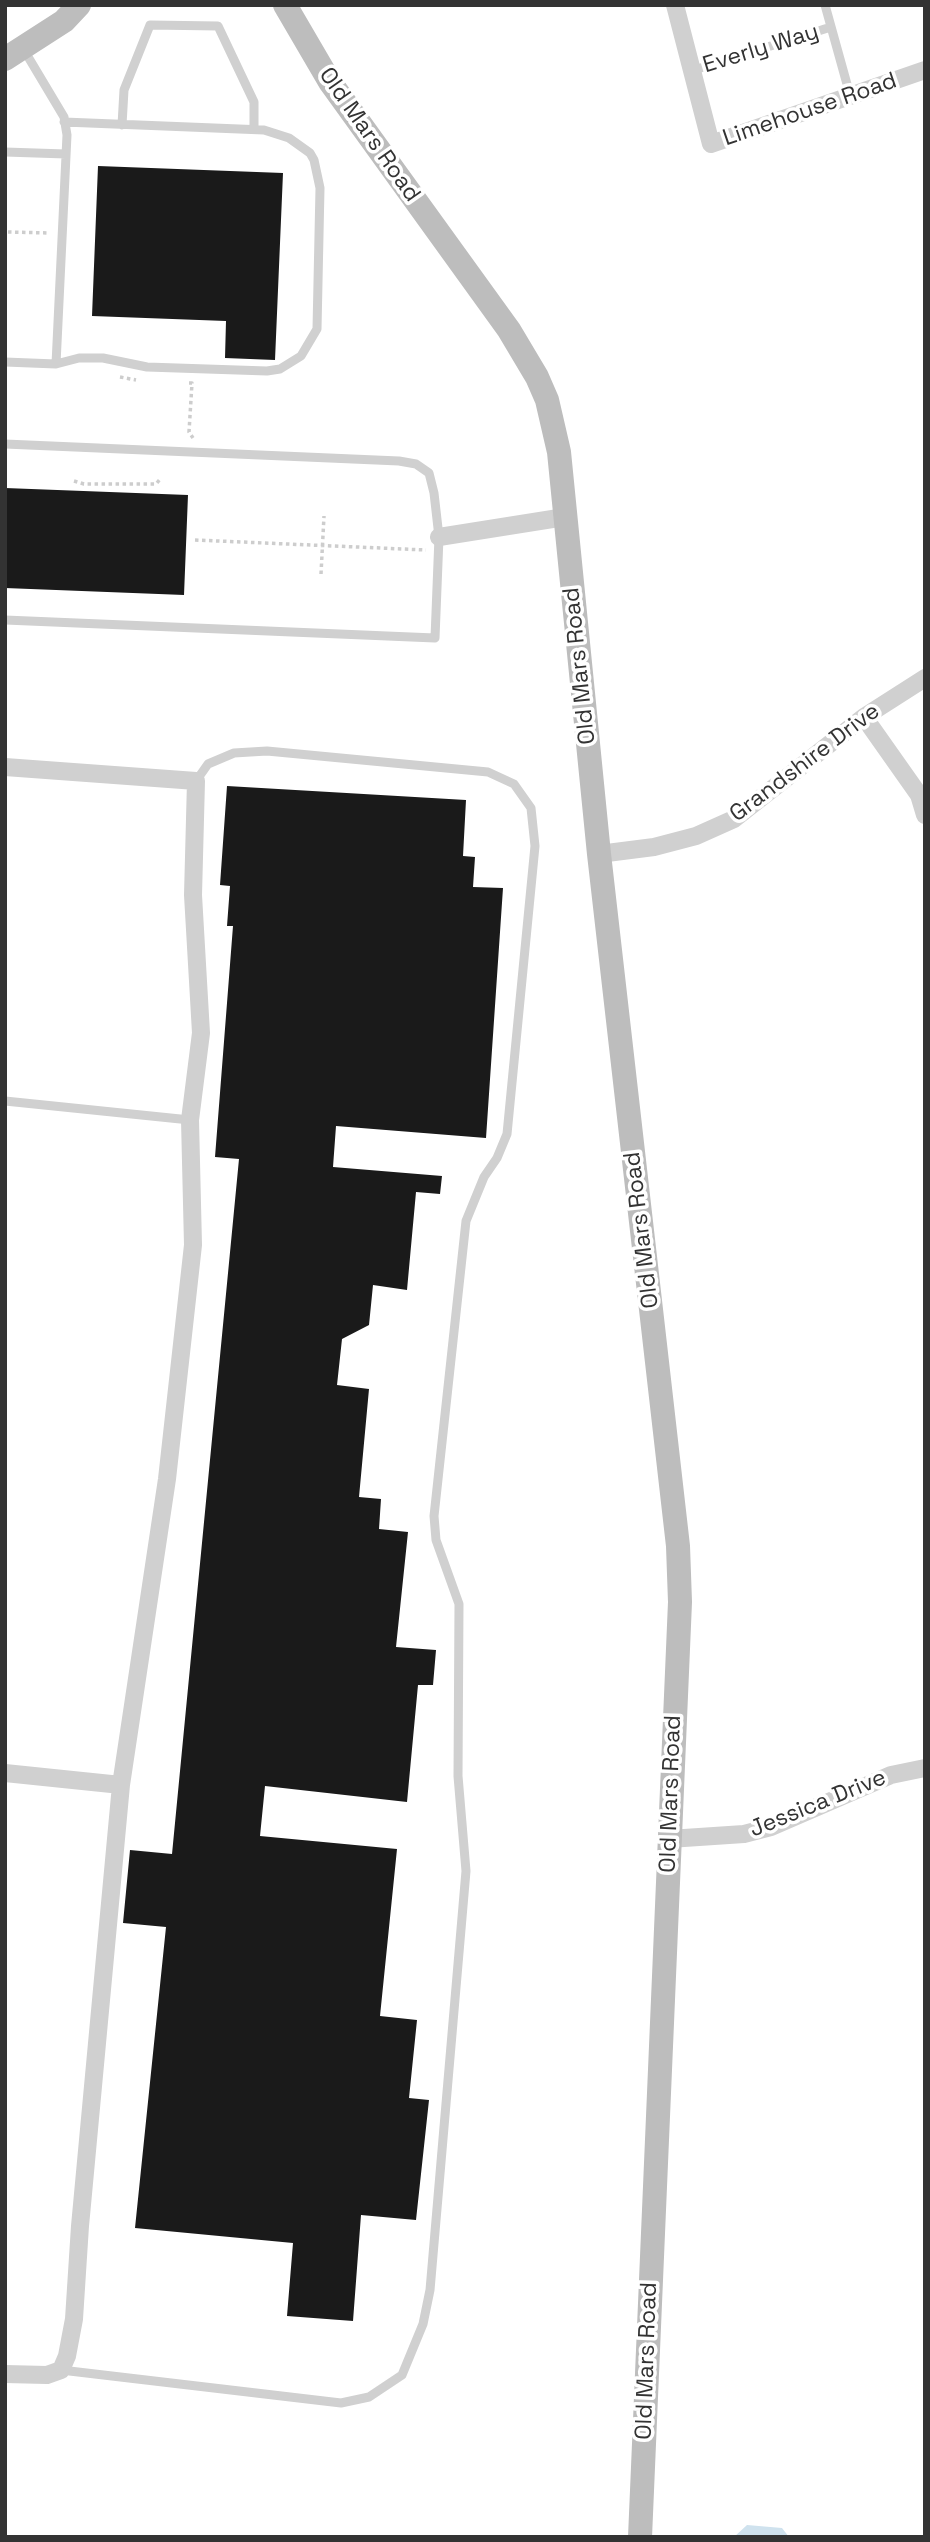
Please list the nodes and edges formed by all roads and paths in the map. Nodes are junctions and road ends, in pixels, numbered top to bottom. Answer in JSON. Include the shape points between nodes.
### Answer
{"nodes":[{"id":1,"x":79,"y":5,"type":"edge"},
{"id":2,"x":285,"y":5,"type":"edge"},
{"id":3,"x":675,"y":5,"type":"edge"},
{"id":4,"x":825,"y":5,"type":"edge"},
{"id":5,"x":831,"y":27,"type":"junction"},
{"id":6,"x":14,"y":54,"type":"edge"},
{"id":7,"x":691,"y":71,"type":"junction"},
{"id":8,"x":925,"y":71,"type":"edge"},
{"id":9,"x":850,"y":95,"type":"junction"},
{"id":10,"x":64,"y":122,"type":"junction"},
{"id":11,"x":122,"y":125,"type":"junction"},
{"id":12,"x":254,"y":129,"type":"junction"},
{"id":13,"x":5,"y":152,"type":"edge"},
{"id":14,"x":66,"y":154,"type":"junction"},
{"id":15,"x":8,"y":232,"type":"dead end"},
{"id":16,"x":49,"y":233,"type":"dead end"},
{"id":17,"x":5,"y":362,"type":"edge"},
{"id":18,"x":55,"y":364,"type":"junction"},
{"id":19,"x":191,"y":390,"type":"dead end"},
{"id":20,"x":196,"y":443,"type":"dead end"},
{"id":21,"x":5,"y":444,"type":"edge"},
{"id":22,"x":161,"y":478,"type":"dead end"},
{"id":23,"x":74,"y":481,"type":"dead end"},
{"id":24,"x":324,"y":516,"type":"dead end"},
{"id":25,"x":565,"y":517,"type":"junction"},
{"id":26,"x":432,"y":538,"type":"junction"},
{"id":27,"x":195,"y":540,"type":"dead end"},
{"id":28,"x":323,"y":546,"type":"junction"},
{"id":29,"x":321,"y":574,"type":"dead end"},
{"id":30,"x":5,"y":620,"type":"edge"},
{"id":31,"x":925,"y":678,"type":"edge"},
{"id":32,"x":864,"y":717,"type":"junction"},
{"id":33,"x":5,"y":766,"type":"edge"},
{"id":34,"x":196,"y":781,"type":"junction"},
{"id":35,"x":925,"y":815,"type":"edge"},
{"id":36,"x":598,"y":854,"type":"junction"},
{"id":37,"x":5,"y":1101,"type":"edge"},
{"id":38,"x":190,"y":1120,"type":"junction"},
{"id":39,"x":925,"y":1768,"type":"edge"},
{"id":40,"x":5,"y":1773,"type":"edge"},
{"id":41,"x":121,"y":1786,"type":"junction"},
{"id":42,"x":669,"y":1839,"type":"junction"},
{"id":43,"x":61,"y":2370,"type":"junction"},
{"id":44,"x":5,"y":2374,"type":"edge"},
{"id":45,"x":640,"y":2537,"type":"edge"}],
"edges":[{"from":1,"to":6,"type":"street","via":[[64,21]]},
{"from":2,"to":25,"type":"street","name":"Old Mars Road","via":[[330,82],[509,330],[537,377],[559,452]]},
{"from":3,"to":7,"type":"street","name":"Limehouse Road"},
{"from":4,"to":5,"type":"lane"},
{"from":5,"to":7,"type":"lane","name":"Everly Way"},
{"from":5,"to":9,"type":"lane"},
{"from":6,"to":10,"type":"lane"},
{"from":7,"to":9,"type":"street","name":"Limehouse Road","via":[[711,144]]},
{"from":8,"to":9,"type":"street","name":"Limehouse Road"},
{"from":10,"to":11,"type":"lane"},
{"from":10,"to":14,"type":"lane"},
{"from":11,"to":12,"type":"lane"},
{"from":11,"to":12,"type":"lane","via":[[124,90],[150,25],[218,26],[254,102]]},
{"from":12,"to":18,"type":"lane","via":[[289,138],[310,153],[317,173],[317,329],[301,356],[267,371],[147,366],[103,358]]},
{"from":13,"to":14,"type":"lane"},
{"from":14,"to":18,"type":"lane"},
{"from":15,"to":16,"type":"path"},
{"from":17,"to":18,"type":"lane"},
{"from":19,"to":20,"type":"path","via":[[189,432]]},
{"from":21,"to":26,"type":"lane","via":[[416,464],[429,473],[434,493]]},
{"from":22,"to":23,"type":"path","via":[[156,484]]},
{"from":24,"to":28,"type":"path"},
{"from":25,"to":26,"type":"street"},
{"from":25,"to":36,"type":"street","name":"Old Mars Road"},
{"from":26,"to":28,"type":"path","via":[[426,550]]},
{"from":26,"to":30,"type":"lane","via":[[435,638]]},
{"from":27,"to":28,"type":"path"},
{"from":28,"to":29,"type":"path"},
{"from":31,"to":32,"type":"street","name":"Grandshire Drive"},
{"from":32,"to":35,"type":"street","via":[[919,795]]},
{"from":32,"to":36,"type":"street","name":"Grandshire Drive","via":[[734,819],[686,839]]},
{"from":33,"to":34,"type":"street"},
{"from":34,"to":38,"type":"street","via":[[193,895],[201,1033]]},
{"from":34,"to":43,"type":"lane","via":[[208,764],[234,753],[267,751],[488,772],[514,784],[531,808],[535,846],[507,1134],[466,1221],[434,1516],[436,1540],[459,1604],[458,1776],[466,1871],[448,2087],[430,2290],[423,2324],[402,2375],[369,2397],[341,2403]]},
{"from":36,"to":42,"type":"street","name":"Old Mars Road","via":[[678,1546],[680,1602]]},
{"from":37,"to":38,"type":"lane"},
{"from":38,"to":41,"type":"street","via":[[193,1245],[189,1288],[167,1479]]},
{"from":39,"to":42,"type":"street","name":"Jessica Drive","via":[[891,1774],[771,1827],[744,1834]]},
{"from":40,"to":41,"type":"street"},
{"from":41,"to":43,"type":"street","via":[[74,2319]]},
{"from":42,"to":45,"type":"street","name":"Old Mars Road"},
{"from":43,"to":44,"type":"street","via":[[47,2375]]}]}
